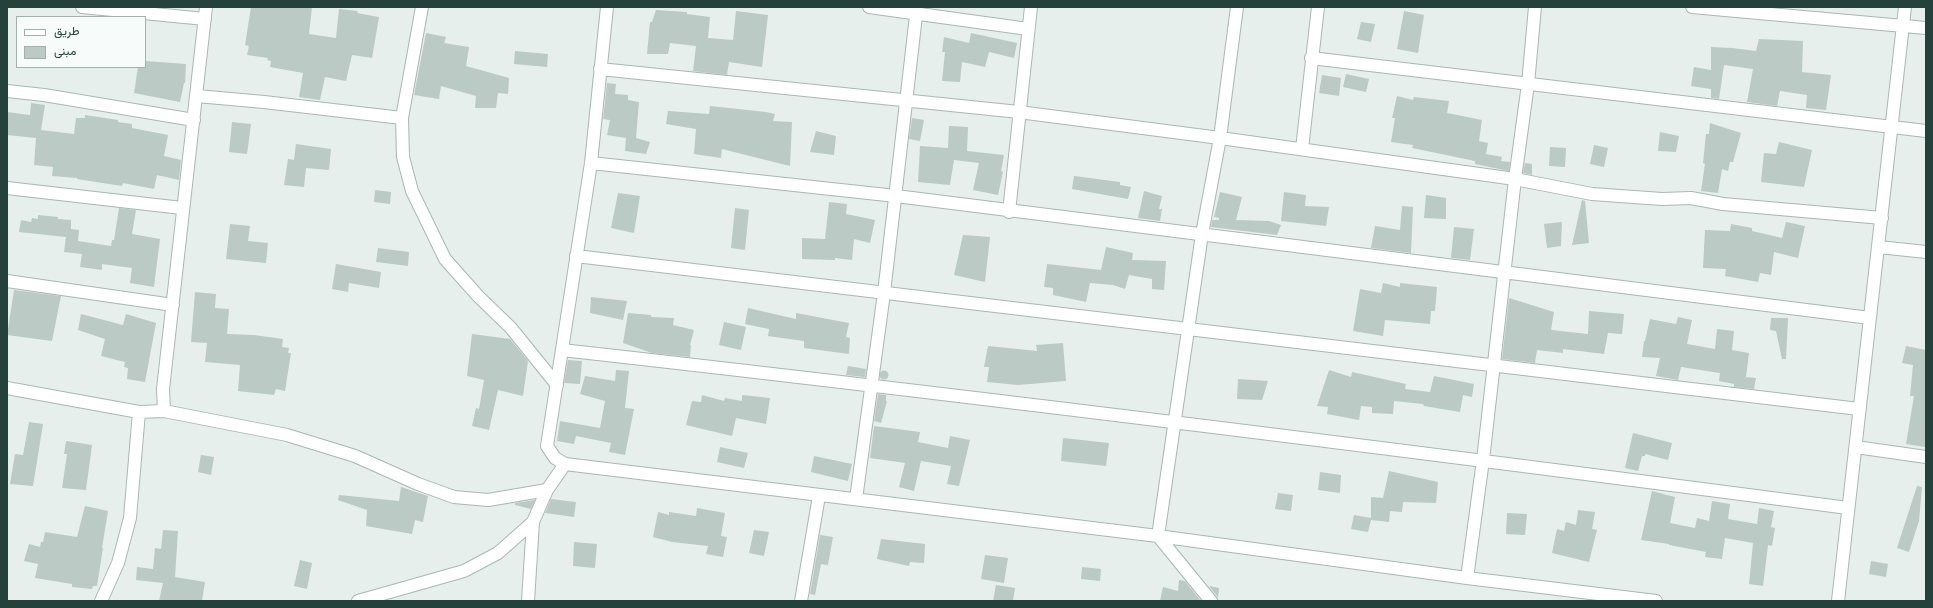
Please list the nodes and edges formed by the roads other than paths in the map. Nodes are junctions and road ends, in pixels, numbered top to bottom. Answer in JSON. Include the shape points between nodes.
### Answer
{"nodes":[{"id":1,"x":82,"y":7,"type":"edge"},
{"id":2,"x":206,"y":7,"type":"edge"},
{"id":3,"x":422,"y":7,"type":"edge"},
{"id":4,"x":606,"y":7,"type":"edge"},
{"id":5,"x":869,"y":7,"type":"edge"},
{"id":6,"x":1031,"y":7,"type":"edge"},
{"id":7,"x":1237,"y":7,"type":"edge"},
{"id":8,"x":1318,"y":7,"type":"edge"},
{"id":9,"x":1535,"y":7,"type":"edge"},
{"id":10,"x":1692,"y":7,"type":"edge"},
{"id":11,"x":1905,"y":7,"type":"edge"},
{"id":12,"x":917,"y":10,"type":"edge"},
{"id":13,"x":205,"y":20,"type":"junction"},
{"id":14,"x":1903,"y":27,"type":"junction"},
{"id":15,"x":1926,"y":28,"type":"edge"},
{"id":16,"x":1028,"y":29,"type":"junction"},
{"id":17,"x":1311,"y":58,"type":"junction"},
{"id":18,"x":600,"y":69,"type":"junction"},
{"id":19,"x":1528,"y":84,"type":"junction"},
{"id":20,"x":7,"y":92,"type":"edge"},
{"id":21,"x":196,"y":96,"type":"junction"},
{"id":22,"x":906,"y":101,"type":"junction"},
{"id":23,"x":1019,"y":112,"type":"junction"},
{"id":24,"x":402,"y":118,"type":"junction"},
{"id":25,"x":194,"y":120,"type":"junction"},
{"id":26,"x":1892,"y":126,"type":"junction"},
{"id":27,"x":1926,"y":131,"type":"edge"},
{"id":28,"x":1220,"y":138,"type":"junction"},
{"id":29,"x":1302,"y":149,"type":"junction"},
{"id":30,"x":591,"y":163,"type":"junction"},
{"id":31,"x":1515,"y":179,"type":"junction"},
{"id":32,"x":7,"y":188,"type":"edge"},
{"id":33,"x":896,"y":196,"type":"junction"},
{"id":34,"x":182,"y":208,"type":"junction"},
{"id":35,"x":1009,"y":212,"type":"junction"},
{"id":36,"x":1882,"y":218,"type":"junction"},
{"id":37,"x":1202,"y":234,"type":"junction"},
{"id":38,"x":1879,"y":247,"type":"junction"},
{"id":39,"x":1926,"y":252,"type":"edge"},
{"id":40,"x":576,"y":256,"type":"junction"},
{"id":41,"x":1505,"y":273,"type":"junction"},
{"id":42,"x":7,"y":281,"type":"edge"},
{"id":43,"x":884,"y":293,"type":"junction"},
{"id":44,"x":172,"y":305,"type":"junction"},
{"id":45,"x":1870,"y":318,"type":"junction"},
{"id":46,"x":1187,"y":330,"type":"junction"},
{"id":47,"x":562,"y":350,"type":"junction"},
{"id":48,"x":1494,"y":365,"type":"junction"},
{"id":49,"x":872,"y":384,"type":"junction"},
{"id":50,"x":557,"y":385,"type":"junction"},
{"id":51,"x":7,"y":388,"type":"edge"},
{"id":52,"x":1859,"y":409,"type":"junction"},
{"id":53,"x":164,"y":411,"type":"junction"},
{"id":54,"x":139,"y":412,"type":"junction"},
{"id":55,"x":1174,"y":422,"type":"junction"},
{"id":56,"x":1856,"y":447,"type":"junction"},
{"id":57,"x":1926,"y":457,"type":"edge"},
{"id":58,"x":1483,"y":460,"type":"junction"},
{"id":59,"x":566,"y":464,"type":"junction"},
{"id":60,"x":547,"y":490,"type":"junction"},
{"id":61,"x":819,"y":496,"type":"junction"},
{"id":62,"x":856,"y":499,"type":"junction"},
{"id":63,"x":1848,"y":508,"type":"junction"},
{"id":64,"x":533,"y":522,"type":"junction"},
{"id":65,"x":1158,"y":536,"type":"junction"},
{"id":66,"x":1466,"y":578,"type":"junction"},
{"id":67,"x":101,"y":601,"type":"edge"},
{"id":68,"x":358,"y":601,"type":"edge"},
{"id":69,"x":528,"y":601,"type":"edge"},
{"id":70,"x":802,"y":601,"type":"edge"},
{"id":71,"x":1211,"y":601,"type":"edge"},
{"id":72,"x":1656,"y":601,"type":"edge"},
{"id":73,"x":1838,"y":601,"type":"edge"}],
"edges":[{"from":1,"to":13,"type":"street"},
{"from":2,"to":13,"type":"street"},
{"from":3,"to":24,"type":"street"},
{"from":4,"to":18,"type":"street"},
{"from":5,"to":12,"type":"street"},
{"from":6,"to":16,"type":"street"},
{"from":7,"to":28,"type":"street"},
{"from":8,"to":17,"type":"street"},
{"from":9,"to":19,"type":"street"},
{"from":10,"to":14,"type":"street"},
{"from":11,"to":14,"type":"street"},
{"from":12,"to":16,"type":"street"},
{"from":12,"to":22,"type":"street"},
{"from":13,"to":21,"type":"street"},
{"from":14,"to":15,"type":"street"},
{"from":14,"to":26,"type":"street"},
{"from":16,"to":23,"type":"street"},
{"from":17,"to":19,"type":"street"},
{"from":17,"to":29,"type":"street"},
{"from":18,"to":22,"type":"street"},
{"from":18,"to":30,"type":"street"},
{"from":19,"to":26,"type":"street"},
{"from":19,"to":31,"type":"street"},
{"from":20,"to":25,"type":"street","via":[[44,95]]},
{"from":21,"to":24,"type":"street"},
{"from":21,"to":25,"type":"street"},
{"from":22,"to":23,"type":"street"},
{"from":22,"to":33,"type":"street"},
{"from":23,"to":28,"type":"street"},
{"from":23,"to":35,"type":"street"},
{"from":24,"to":50,"type":"street","via":[[403,157],[412,191],[445,258],[478,296],[511,328]]},
{"from":25,"to":34,"type":"street"},
{"from":26,"to":27,"type":"street"},
{"from":26,"to":36,"type":"street"},
{"from":28,"to":29,"type":"street"},
{"from":28,"to":37,"type":"street"},
{"from":29,"to":31,"type":"street"},
{"from":30,"to":33,"type":"street"},
{"from":30,"to":40,"type":"street"},
{"from":31,"to":36,"type":"street","via":[[1592,194],[1662,199],[1691,198],[1723,204]]},
{"from":31,"to":41,"type":"street"},
{"from":32,"to":34,"type":"street"},
{"from":33,"to":35,"type":"street"},
{"from":33,"to":43,"type":"street"},
{"from":34,"to":44,"type":"street"},
{"from":35,"to":37,"type":"street"},
{"from":36,"to":38,"type":"street"},
{"from":37,"to":41,"type":"street"},
{"from":37,"to":46,"type":"street"},
{"from":38,"to":39,"type":"street"},
{"from":38,"to":45,"type":"street"},
{"from":40,"to":43,"type":"street"},
{"from":40,"to":47,"type":"street"},
{"from":41,"to":45,"type":"street"},
{"from":41,"to":48,"type":"street"},
{"from":42,"to":44,"type":"street"},
{"from":43,"to":46,"type":"street"},
{"from":43,"to":49,"type":"street"},
{"from":44,"to":53,"type":"street","via":[[163,389]]},
{"from":45,"to":52,"type":"street"},
{"from":46,"to":48,"type":"street"},
{"from":46,"to":55,"type":"street"},
{"from":47,"to":49,"type":"street"},
{"from":47,"to":50,"type":"street"},
{"from":48,"to":52,"type":"street"},
{"from":48,"to":58,"type":"street"},
{"from":49,"to":55,"type":"street"},
{"from":49,"to":62,"type":"street"},
{"from":50,"to":59,"type":"street","via":[[547,446],[555,458]]},
{"from":51,"to":54,"type":"street"},
{"from":52,"to":56,"type":"street"},
{"from":53,"to":54,"type":"street"},
{"from":53,"to":60,"type":"street","via":[[287,435],[355,456],[454,497],[488,500]]},
{"from":54,"to":67,"type":"street","via":[[130,518],[118,563]]},
{"from":55,"to":58,"type":"street"},
{"from":55,"to":65,"type":"street"},
{"from":56,"to":57,"type":"street"},
{"from":56,"to":63,"type":"street"},
{"from":58,"to":63,"type":"street"},
{"from":58,"to":66,"type":"street"},
{"from":59,"to":60,"type":"street"},
{"from":59,"to":61,"type":"street"},
{"from":60,"to":64,"type":"street"},
{"from":61,"to":62,"type":"street"},
{"from":61,"to":70,"type":"street"},
{"from":62,"to":65,"type":"street"},
{"from":63,"to":73,"type":"street"},
{"from":64,"to":68,"type":"street","via":[[498,553],[464,571]]},
{"from":64,"to":69,"type":"street"},
{"from":65,"to":66,"type":"street"},
{"from":65,"to":71,"type":"street"},
{"from":66,"to":72,"type":"street"}]}
